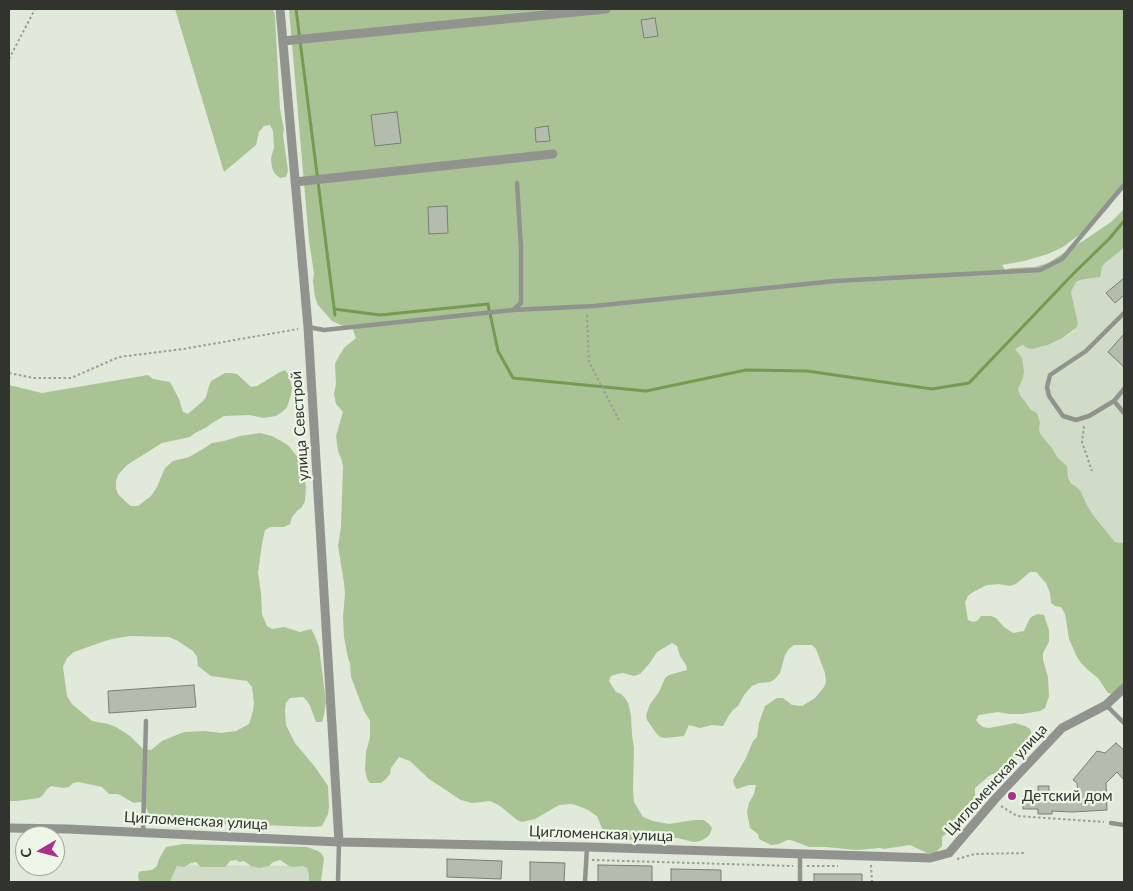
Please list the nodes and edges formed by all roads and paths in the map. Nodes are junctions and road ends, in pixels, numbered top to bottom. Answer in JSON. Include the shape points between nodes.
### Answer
{"nodes":[{"id":1,"x":35,"y":9,"type":"edge"},
{"id":2,"x":280,"y":9,"type":"edge"},
{"id":3,"x":606,"y":9,"type":"edge"},
{"id":4,"x":283,"y":41,"type":"junction"},
{"id":5,"x":9,"y":59,"type":"edge"},
{"id":6,"x":553,"y":154,"type":"dead end"},
{"id":7,"x":295,"y":182,"type":"junction"},
{"id":8,"x":517,"y":184,"type":"dead end"},
{"id":9,"x":1124,"y":185,"type":"edge"},
{"id":10,"x":587,"y":306,"type":"junction"},
{"id":11,"x":513,"y":310,"type":"junction"},
{"id":12,"x":1124,"y":313,"type":"edge"},
{"id":13,"x":308,"y":327,"type":"junction"},
{"id":14,"x":9,"y":373,"type":"edge"},
{"id":15,"x":1124,"y":389,"type":"edge"},
{"id":16,"x":1114,"y":401,"type":"junction"},
{"id":17,"x":1124,"y":413,"type":"edge"},
{"id":18,"x":1086,"y":417,"type":"junction"},
{"id":19,"x":619,"y":420,"type":"dead end"},
{"id":20,"x":1092,"y":471,"type":"dead end"},
{"id":21,"x":1124,"y":688,"type":"edge"},
{"id":22,"x":1106,"y":704,"type":"junction"},
{"id":23,"x":146,"y":721,"type":"dead end"},
{"id":24,"x":1124,"y":723,"type":"edge"},
{"id":25,"x":995,"y":799,"type":"junction"},
{"id":26,"x":1111,"y":823,"type":"joint"},
{"id":27,"x":1124,"y":825,"type":"edge"},
{"id":28,"x":9,"y":828,"type":"edge"},
{"id":29,"x":143,"y":832,"type":"junction"},
{"id":30,"x":339,"y":842,"type":"junction"},
{"id":31,"x":586,"y":847,"type":"junction"},
{"id":32,"x":800,"y":854,"type":"junction"},
{"id":33,"x":871,"y":857,"type":"junction"},
{"id":34,"x":338,"y":882,"type":"edge"},
{"id":35,"x":585,"y":882,"type":"edge"},
{"id":36,"x":800,"y":882,"type":"edge"},
{"id":37,"x":872,"y":882,"type":"edge"}],
"edges":[{"from":1,"to":5,"type":"path"},
{"from":2,"to":4,"type":"street","name":"улица Севстрой"},
{"from":3,"to":4,"type":"street"},
{"from":4,"to":7,"type":"street","name":"улица Севстрой"},
{"from":6,"to":7,"type":"street"},
{"from":7,"to":13,"type":"street","name":"улица Севстрой"},
{"from":8,"to":11,"type":"lane","via":[[521,303]]},
{"from":9,"to":10,"type":"lane","via":[[1062,259],[1040,270],[835,281]]},
{"from":10,"to":11,"type":"lane"},
{"from":10,"to":19,"type":"path","via":[[589,362]]},
{"from":11,"to":13,"type":"lane","via":[[324,330]]},
{"from":12,"to":18,"type":"lane","via":[[1086,351],[1050,375],[1049,396],[1063,416],[1076,420]]},
{"from":13,"to":14,"type":"path","via":[[119,357],[71,378],[34,378]]},
{"from":13,"to":30,"type":"street","name":"улица Севстрой"},
{"from":15,"to":16,"type":"lane"},
{"from":16,"to":17,"type":"lane"},
{"from":16,"to":18,"type":"lane"},
{"from":18,"to":20,"type":"path","via":[[1082,442]]},
{"from":21,"to":22,"type":"street","name":"Цигломенская улица"},
{"from":22,"to":24,"type":"lane"},
{"from":22,"to":25,"type":"street","name":"Цигломенская улица","via":[[1062,728]]},
{"from":23,"to":29,"type":"lane"},
{"from":25,"to":26,"type":"path","via":[[1017,816]]},
{"from":25,"to":33,"type":"street","name":"Цигломенская улица","via":[[949,853],[930,858]]},
{"from":26,"to":27,"type":"lane"},
{"from":28,"to":29,"type":"street","name":"Цигломенская улица"},
{"from":29,"to":30,"type":"street","name":"Цигломенская улица"},
{"from":30,"to":31,"type":"street","name":"Цигломенская улица"},
{"from":30,"to":34,"type":"lane"},
{"from":31,"to":32,"type":"street","name":"Цигломенская улица"},
{"from":31,"to":35,"type":"lane"},
{"from":32,"to":33,"type":"street","name":"Цигломенская улица"},
{"from":32,"to":36,"type":"lane"},
{"from":33,"to":37,"type":"path"}]}
